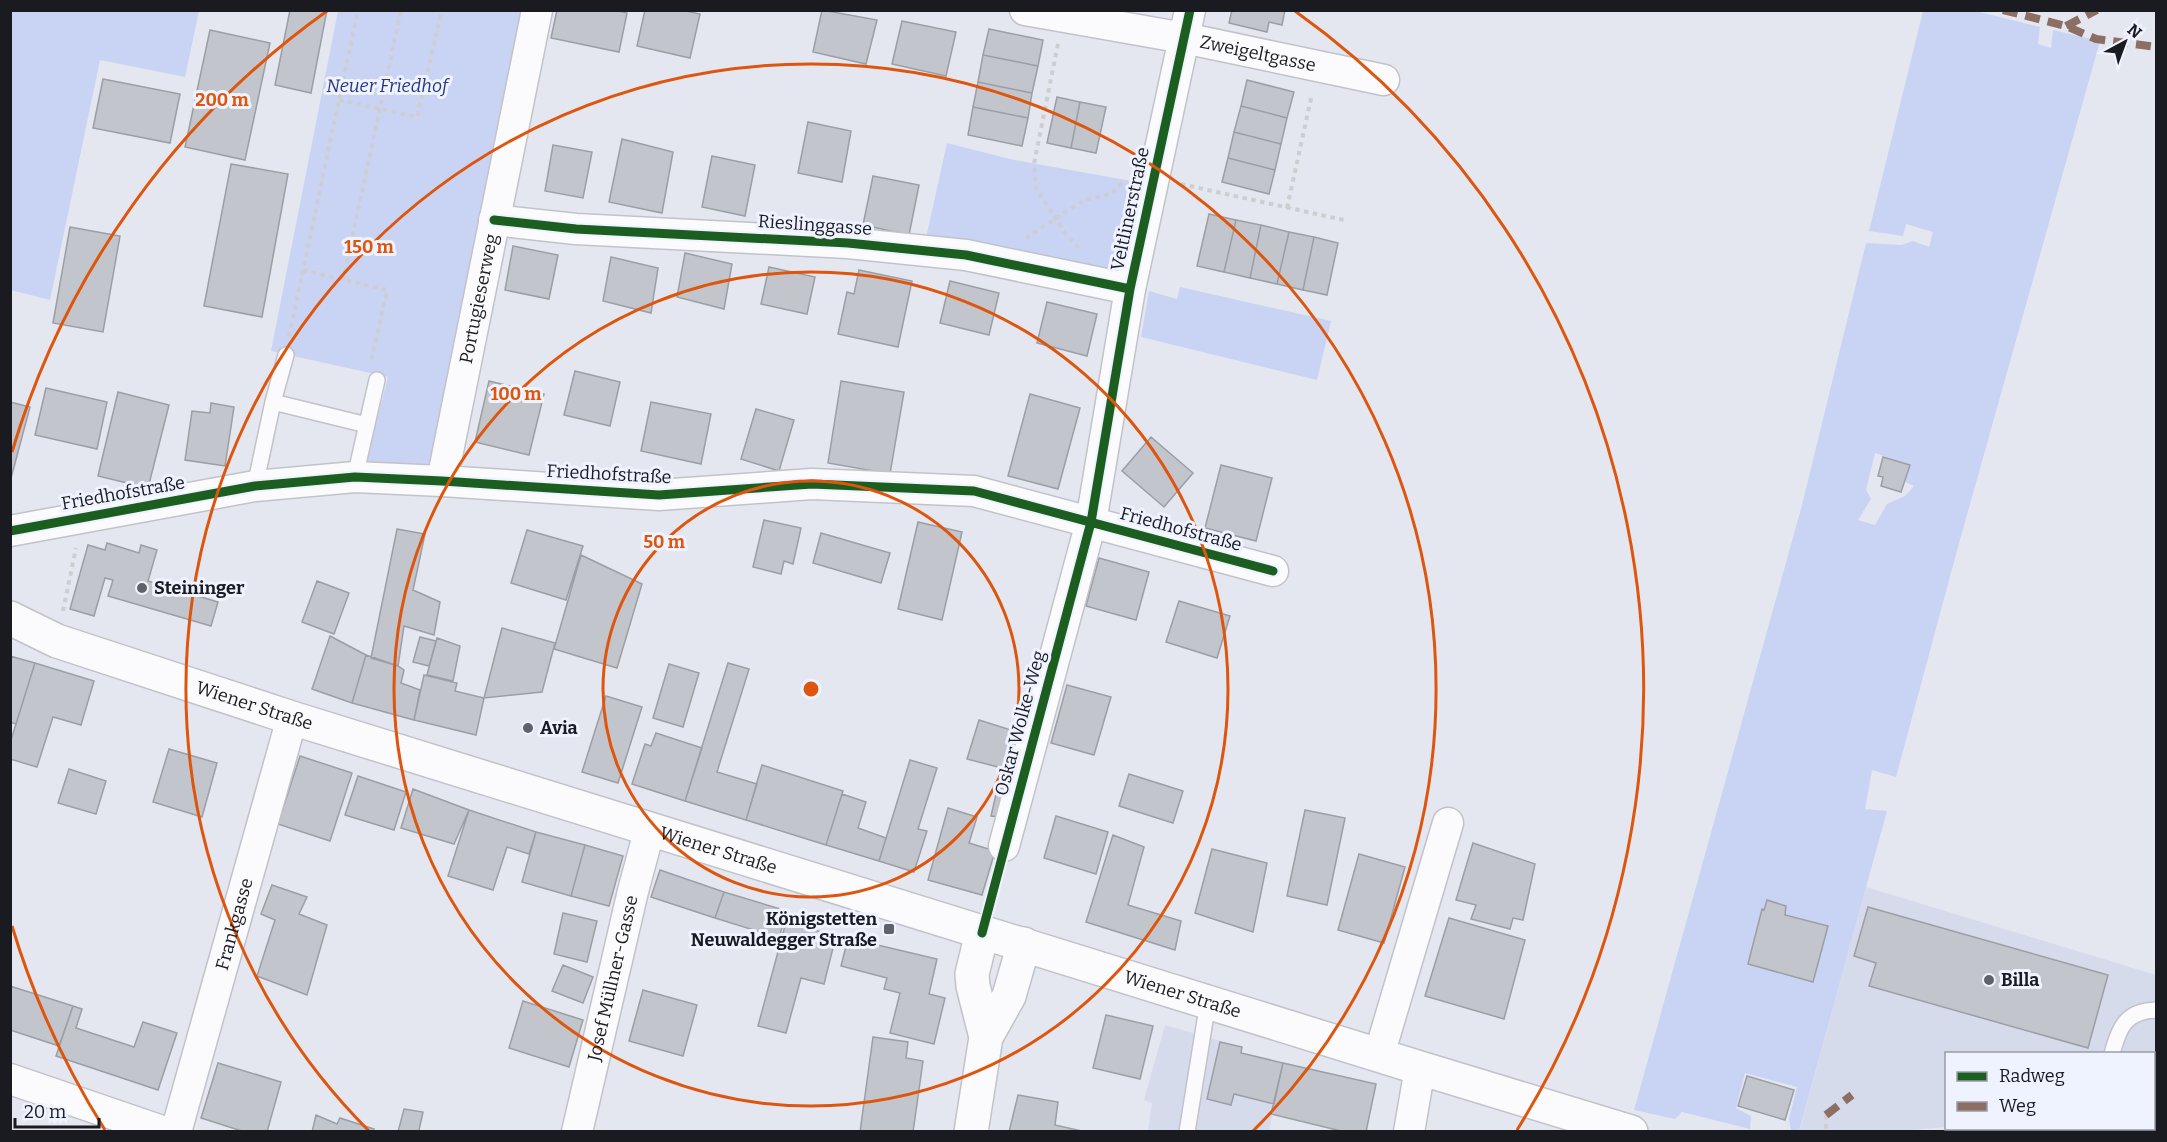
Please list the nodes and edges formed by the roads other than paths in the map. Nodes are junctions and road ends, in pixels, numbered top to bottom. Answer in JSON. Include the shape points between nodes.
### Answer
{"nodes":[{"id":1,"x":537,"y":10,"type":"edge"},
{"id":2,"x":1025,"y":10,"type":"edge"},
{"id":3,"x":1187,"y":24,"type":"edge"},
{"id":4,"x":1384,"y":80,"type":"dead end"},
{"id":5,"x":494,"y":220,"type":"junction"},
{"id":6,"x":1130,"y":289,"type":"junction"},
{"id":7,"x":285,"y":355,"type":"road end"},
{"id":8,"x":377,"y":380,"type":"dead end"},
{"id":9,"x":273,"y":402,"type":"junction"},
{"id":10,"x":367,"y":425,"type":"junction"},
{"id":11,"x":355,"y":477,"type":"junction"},
{"id":12,"x":442,"y":480,"type":"junction"},
{"id":13,"x":255,"y":486,"type":"junction"},
{"id":14,"x":1091,"y":522,"type":"junction"},
{"id":15,"x":10,"y":531,"type":"edge"},
{"id":16,"x":1273,"y":571,"type":"dead end"},
{"id":17,"x":10,"y":618,"type":"edge"},
{"id":18,"x":10,"y":633,"type":"edge"},
{"id":19,"x":57,"y":640,"type":"junction"},
{"id":20,"x":292,"y":718,"type":"junction"},
{"id":21,"x":1448,"y":823,"type":"dead end"},
{"id":22,"x":650,"y":828,"type":"junction"},
{"id":23,"x":1004,"y":846,"type":"dead end"},
{"id":24,"x":982,"y":933,"type":"junction"},
{"id":25,"x":1024,"y":944,"type":"junction"},
{"id":26,"x":1208,"y":1002,"type":"junction"},
{"id":27,"x":2157,"y":1010,"type":"edge"},
{"id":28,"x":986,"y":1037,"type":"junction"},
{"id":29,"x":2112,"y":1052,"type":"edge"},
{"id":30,"x":1379,"y":1055,"type":"junction"},
{"id":31,"x":1420,"y":1068,"type":"junction"},
{"id":32,"x":10,"y":1080,"type":"edge"},
{"id":33,"x":165,"y":1131,"type":"edge"},
{"id":34,"x":176,"y":1131,"type":"edge"},
{"id":35,"x":578,"y":1131,"type":"edge"},
{"id":36,"x":971,"y":1131,"type":"edge"},
{"id":37,"x":1187,"y":1131,"type":"edge"},
{"id":38,"x":1409,"y":1131,"type":"edge"},
{"id":39,"x":1631,"y":1131,"type":"edge"}],
"edges":[{"from":1,"to":5,"type":"street","name":"Portugieserweg"},
{"from":2,"to":3,"type":"street","name":"Zweigeltgasse","via":[[1063,17]]},
{"from":3,"to":4,"type":"street","name":"Zweigeltgasse","via":[[1318,66]]},
{"from":3,"to":6,"type":"street","name":"Veltlinerstraße"},
{"from":5,"to":6,"type":"street","name":"Rieslinggasse","via":[[576,229],[848,243],[955,254]]},
{"from":5,"to":12,"type":"street","name":"Portugieserweg"},
{"from":6,"to":14,"type":"street","name":"Veltlinerstraße"},
{"from":7,"to":9,"type":"lane"},
{"from":8,"to":10,"type":"lane"},
{"from":9,"to":10,"type":"lane"},
{"from":9,"to":13,"type":"lane"},
{"from":10,"to":11,"type":"lane"},
{"from":11,"to":12,"type":"street","name":"Friedhofstraße"},
{"from":11,"to":13,"type":"street","name":"Friedhofstraße"},
{"from":12,"to":14,"type":"street","name":"Friedhofstraße","via":[[659,495],[812,484],[974,491]]},
{"from":13,"to":15,"type":"street","name":"Friedhofstraße"},
{"from":14,"to":16,"type":"street","name":"Friedhofstraße"},
{"from":14,"to":23,"type":"street","name":"Oskar Wolke-Weg"},
{"from":17,"to":19,"type":"main road","name":"Wiener Straße"},
{"from":18,"to":19,"type":"main road","name":"Wiener Straße"},
{"from":19,"to":20,"type":"main road","name":"Wiener Straße"},
{"from":20,"to":22,"type":"main road","name":"Wiener Straße"},
{"from":20,"to":34,"type":"street","name":"Frankgasse"},
{"from":21,"to":30,"type":"street"},
{"from":22,"to":24,"type":"main road","name":"Wiener Straße"},
{"from":22,"to":35,"type":"street","name":"Josef Müllner-Gasse"},
{"from":24,"to":25,"type":"main road","name":"Wiener Straße"},
{"from":24,"to":28,"type":"main road","via":[[972,974]]},
{"from":25,"to":26,"type":"main road","name":"Wiener Straße"},
{"from":25,"to":28,"type":"main road","via":[[1009,996]]},
{"from":26,"to":30,"type":"main road","name":"Wiener Straße"},
{"from":26,"to":37,"type":"lane"},
{"from":27,"to":29,"type":"lane","via":[[2138,1012],[2123,1023]]},
{"from":28,"to":36,"type":"main road"},
{"from":30,"to":31,"type":"main road","name":"Wiener Straße"},
{"from":31,"to":38,"type":"street"},
{"from":31,"to":39,"type":"main road","name":"Wiener Straße"},
{"from":32,"to":33,"type":"street"}]}
